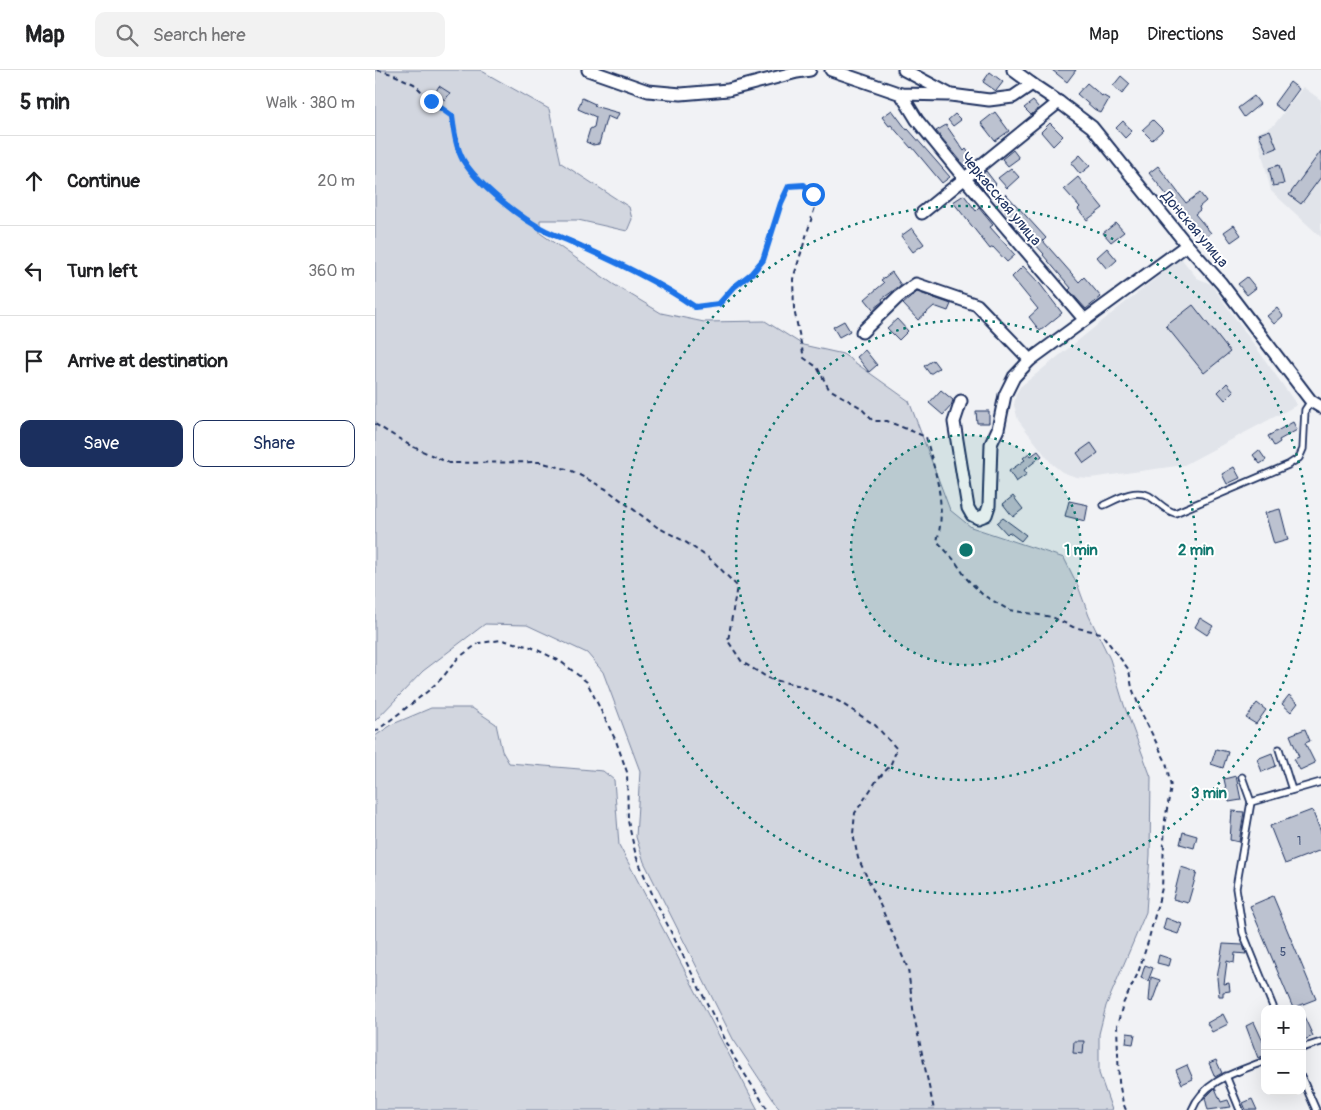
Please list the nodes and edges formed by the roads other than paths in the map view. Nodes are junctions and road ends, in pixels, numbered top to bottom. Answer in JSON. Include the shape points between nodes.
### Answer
{"nodes":[{"id":1,"x":588,"y":70,"type":"edge"},
{"id":2,"x":810,"y":70,"type":"edge"},
{"id":3,"x":831,"y":70,"type":"edge"},
{"id":4,"x":904,"y":70,"type":"edge"},
{"id":5,"x":1013,"y":70,"type":"edge"},
{"id":6,"x":1032,"y":84,"type":"junction"},
{"id":7,"x":901,"y":94,"type":"junction"},
{"id":8,"x":951,"y":95,"type":"junction"},
{"id":9,"x":1059,"y":102,"type":"junction"},
{"id":10,"x":965,"y":179,"type":"junction"},
{"id":11,"x":923,"y":213,"type":"dead end"},
{"id":12,"x":1187,"y":245,"type":"junction"},
{"id":13,"x":1084,"y":319,"type":"junction"},
{"id":14,"x":862,"y":332,"type":"dead end"},
{"id":15,"x":1030,"y":360,"type":"junction"},
{"id":16,"x":1311,"y":400,"type":"junction"},
{"id":17,"x":961,"y":401,"type":"dead end"},
{"id":18,"x":1321,"y":407,"type":"edge"},
{"id":19,"x":1104,"y":505,"type":"dead end"},
{"id":20,"x":1279,"y":749,"type":"dead end"},
{"id":21,"x":1243,"y":777,"type":"dead end"},
{"id":22,"x":1321,"y":782,"type":"edge"},
{"id":23,"x":1292,"y":790,"type":"junction"},
{"id":24,"x":1251,"y":802,"type":"junction"},
{"id":25,"x":1272,"y":1005,"type":"edge"},
{"id":26,"x":1321,"y":1042,"type":"edge"},
{"id":27,"x":1306,"y":1047,"type":"edge"},
{"id":28,"x":1261,"y":1063,"type":"edge"},
{"id":29,"x":1226,"y":1076,"type":"junction"},
{"id":30,"x":1306,"y":1087,"type":"edge"},
{"id":31,"x":1192,"y":1110,"type":"edge"},
{"id":32,"x":1240,"y":1110,"type":"edge"},
{"id":33,"x":1316,"y":1110,"type":"edge"}],
"edges":[{"from":1,"to":2,"type":"street","via":[[648,91],[681,94],[728,90]]},
{"from":3,"to":7,"type":"street"},
{"from":4,"to":8,"type":"street"},
{"from":5,"to":6,"type":"street","name":"Донская улица"},
{"from":6,"to":8,"type":"street","via":[[1013,97],[989,100]]},
{"from":6,"to":9,"type":"street","name":"Донская улица"},
{"from":7,"to":8,"type":"street"},
{"from":7,"to":10,"type":"street","name":"Черкасская улица","via":[[917,120]]},
{"from":9,"to":10,"type":"street"},
{"from":9,"to":12,"type":"street","name":"Донская улица","via":[[1092,127]]},
{"from":10,"to":11,"type":"street"},
{"from":10,"to":13,"type":"street","name":"Черкасская улица"},
{"from":12,"to":13,"type":"street"},
{"from":12,"to":16,"type":"street","name":"Донская улица","via":[[1221,283]]},
{"from":13,"to":15,"type":"street"},
{"from":14,"to":15,"type":"street","via":[[916,284],[977,305]]},
{"from":15,"to":17,"type":"street","via":[[1014,377],[1005,395],[998,429],[991,444],[989,506],[987,515],[978,518],[968,508],[953,422]]},
{"from":16,"to":18,"type":"street","name":"Донская улица"},
{"from":16,"to":19,"type":"lane","via":[[1305,410],[1303,449],[1299,458],[1288,465],[1175,513],[1139,493]]},
{"from":20,"to":23,"type":"lane"},
{"from":21,"to":24,"type":"lane"},
{"from":22,"to":23,"type":"lane"},
{"from":23,"to":24,"type":"lane"},
{"from":24,"to":25,"type":"lane","via":[[1236,888],[1243,933]]},
{"from":26,"to":27,"type":"lane"},
{"from":28,"to":29,"type":"lane"},
{"from":29,"to":31,"type":"lane","via":[[1207,1087]]},
{"from":29,"to":32,"type":"lane"},
{"from":30,"to":33,"type":"lane"}]}
